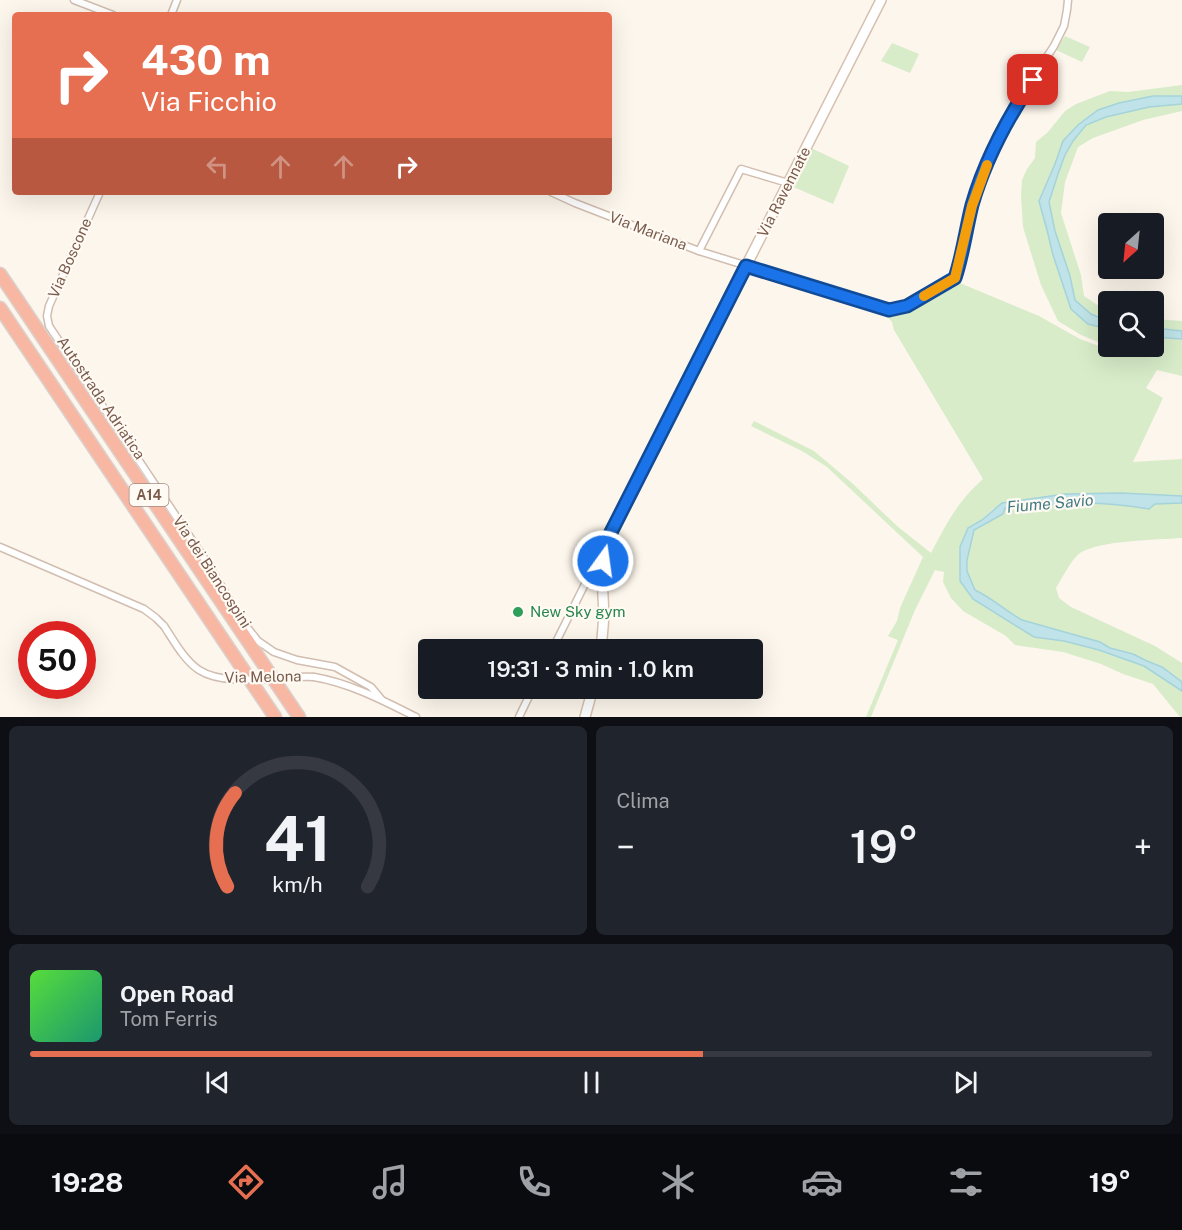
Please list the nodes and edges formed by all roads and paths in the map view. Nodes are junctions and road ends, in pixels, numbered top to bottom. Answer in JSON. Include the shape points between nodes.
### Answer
{"nodes":[{"id":1,"x":74,"y":0,"type":"edge"},
{"id":2,"x":1068,"y":0,"type":"edge"},
{"id":3,"x":878,"y":1,"type":"edge"},
{"id":4,"x":105,"y":12,"type":"edge"},
{"id":5,"x":788,"y":183,"type":"junction"},
{"id":6,"x":99,"y":195,"type":"edge"},
{"id":7,"x":558,"y":195,"type":"edge"},
{"id":8,"x":699,"y":251,"type":"junction"},
{"id":9,"x":746,"y":266,"type":"junction"},
{"id":10,"x":0,"y":274,"type":"edge"},
{"id":11,"x":0,"y":308,"type":"edge"},
{"id":12,"x":49,"y":326,"type":"joint"},
{"id":13,"x":605,"y":544,"type":"junction"},
{"id":14,"x":0,"y":546,"type":"edge"},
{"id":15,"x":602,"y":578,"type":"junction"},
{"id":16,"x":584,"y":584,"type":"junction"},
{"id":17,"x":557,"y":639,"type":"edge"},
{"id":18,"x":603,"y":639,"type":"edge"},
{"id":19,"x":381,"y":699,"type":"junction"},
{"id":20,"x":527,"y":699,"type":"edge"},
{"id":21,"x":590,"y":699,"type":"edge"},
{"id":22,"x":274,"y":717,"type":"edge"},
{"id":23,"x":299,"y":717,"type":"edge"},
{"id":24,"x":416,"y":717,"type":"edge"},
{"id":25,"x":519,"y":717,"type":"edge"},
{"id":26,"x":585,"y":717,"type":"edge"}],
"edges":[{"from":1,"to":4,"type":"street"},
{"from":2,"to":9,"type":"street","name":"Via Mariana","via":[[1064,26],[992,153],[972,206],[955,278],[907,306],[889,310]]},
{"from":3,"to":5,"type":"main road","name":"Via Ravennate"},
{"from":5,"to":8,"type":"street","via":[[741,169]]},
{"from":5,"to":9,"type":"main road","name":"Via Ravennate"},
{"from":6,"to":12,"type":"street","name":"Via Boscone","via":[[49,306]]},
{"from":7,"to":8,"type":"street","name":"Via Mariana"},
{"from":8,"to":9,"type":"street","name":"Via Mariana"},
{"from":9,"to":13,"type":"main road","name":"Via Ravennate"},
{"from":10,"to":23,"type":"highway","name":"Autostrada Adriatica","number":"A14"},
{"from":11,"to":22,"type":"highway","number":"A14"},
{"from":12,"to":19,"type":"street","name":"Via dei Biancospini","via":[[258,641],[297,660],[335,667],[371,687]]},
{"from":13,"to":15,"type":"main road","name":"Via Ravennate"},
{"from":13,"to":16,"type":"street","name":"Via Ravennate"},
{"from":14,"to":19,"type":"street","name":"Via Melona","bridge":true,"via":[[144,609],[164,626],[185,657],[211,676],[229,680],[315,676]]},
{"from":15,"to":16,"type":"street"},
{"from":15,"to":18,"type":"main road","name":"Via Ravennate"},
{"from":16,"to":17,"type":"street","name":"Via Ravennate"},
{"from":19,"to":24,"type":"street","name":"Via Melona"},
{"from":20,"to":25,"type":"street"},
{"from":21,"to":26,"type":"main road"}]}
